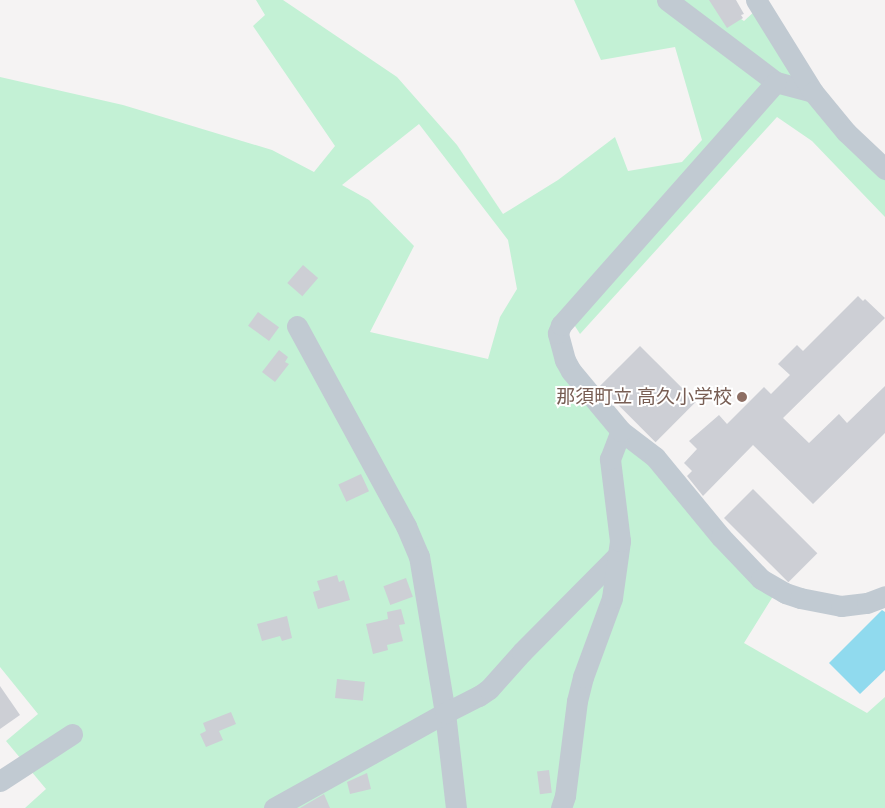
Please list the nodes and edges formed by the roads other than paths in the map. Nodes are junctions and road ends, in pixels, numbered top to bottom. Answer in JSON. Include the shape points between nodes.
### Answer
{"nodes":[{"id":1,"x":667,"y":0,"type":"edge"},
{"id":2,"x":756,"y":0,"type":"edge"},
{"id":3,"x":776,"y":82,"type":"junction"},
{"id":4,"x":813,"y":92,"type":"junction"},
{"id":5,"x":885,"y":169,"type":"edge"},
{"id":6,"x":297,"y":326,"type":"dead end"},
{"id":7,"x":621,"y":431,"type":"junction"},
{"id":8,"x":617,"y":556,"type":"junction"},
{"id":9,"x":885,"y":596,"type":"edge"},
{"id":10,"x":444,"y":713,"type":"junction"},
{"id":11,"x":72,"y":734,"type":"dead end"},
{"id":12,"x":0,"y":781,"type":"edge"},
{"id":13,"x":299,"y":802,"type":"edge"},
{"id":14,"x":274,"y":808,"type":"edge"},
{"id":15,"x":456,"y":808,"type":"edge"},
{"id":16,"x":560,"y":808,"type":"edge"}],
"edges":[{"from":1,"to":3,"type":"street"},
{"from":2,"to":4,"type":"street"},
{"from":3,"to":4,"type":"street"},
{"from":3,"to":7,"type":"street","via":[[561,325],[558,333],[571,371]]},
{"from":4,"to":5,"type":"street","via":[[846,132]]},
{"from":6,"to":10,"type":"street","via":[[415,544]]},
{"from":7,"to":8,"type":"street","via":[[610,459],[620,540]]},
{"from":7,"to":9,"type":"street","via":[[655,457],[721,537],[761,579],[800,598],[841,606],[868,603]]},
{"from":8,"to":10,"type":"street","via":[[489,688],[480,696]]},
{"from":8,"to":16,"type":"street","via":[[612,598],[583,676],[577,702],[565,796]]},
{"from":10,"to":13,"type":"street"},
{"from":10,"to":15,"type":"street"},
{"from":11,"to":12,"type":"street"},
{"from":13,"to":14,"type":"street"}]}
